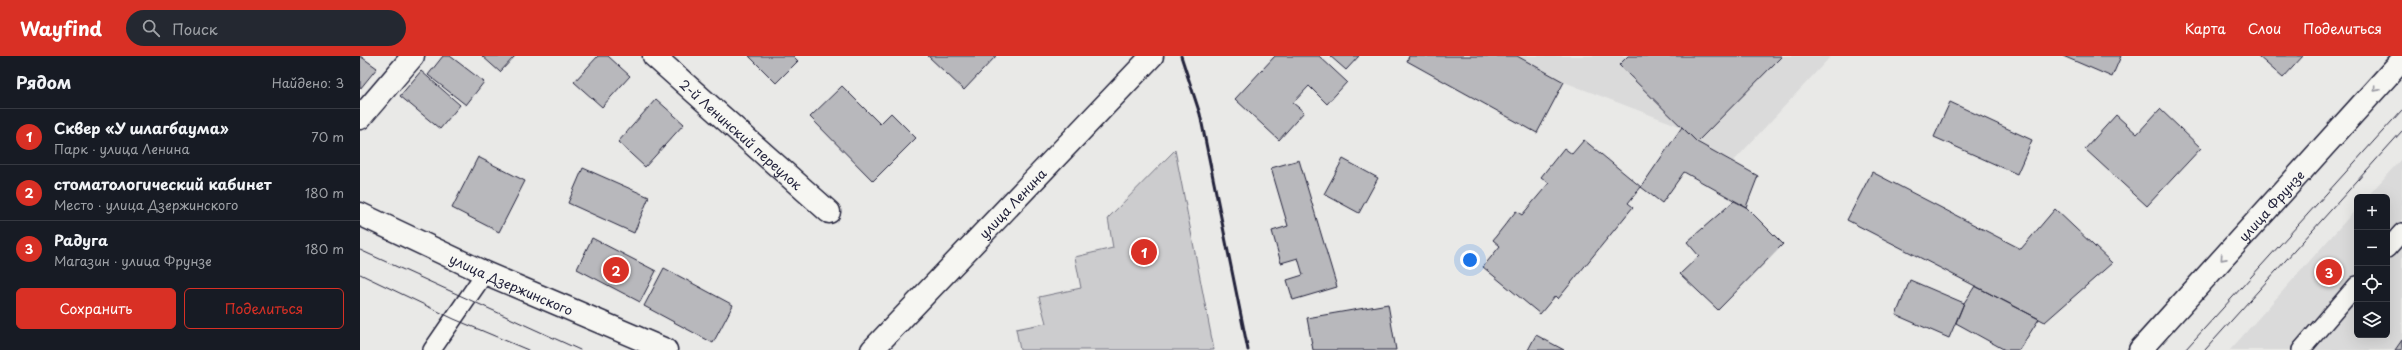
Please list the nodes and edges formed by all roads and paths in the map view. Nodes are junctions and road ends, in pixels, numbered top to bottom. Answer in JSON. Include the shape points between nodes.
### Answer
{"nodes":[{"id":1,"x":413,"y":56,"type":"edge"},
{"id":2,"x":654,"y":56,"type":"edge"},
{"id":3,"x":1152,"y":56,"type":"edge"},
{"id":4,"x":2402,"y":60,"type":"edge"},
{"id":5,"x":360,"y":118,"type":"edge"},
{"id":6,"x":828,"y":212,"type":"dead end"},
{"id":7,"x":360,"y":214,"type":"edge"},
{"id":8,"x":2402,"y":232,"type":"edge"},
{"id":9,"x":2390,"y":246,"type":"edge"},
{"id":10,"x":485,"y":273,"type":"junction"},
{"id":11,"x":2354,"y":288,"type":"edge"},
{"id":12,"x":432,"y":350,"type":"edge"},
{"id":13,"x":666,"y":350,"type":"edge"},
{"id":14,"x":872,"y":350,"type":"edge"},
{"id":15,"x":2140,"y":350,"type":"edge"},
{"id":16,"x":2301,"y":350,"type":"edge"}],
"edges":[{"from":1,"to":5,"type":"main road"},
{"from":2,"to":6,"type":"main road","name":"2-й Ленинский переулок"},
{"from":3,"to":14,"type":"main road","name":"улица Ленина"},
{"from":4,"to":15,"type":"main road","name":"улица Фрунзе","one_way":true},
{"from":7,"to":10,"type":"main road","name":"улица Дзержинского"},
{"from":8,"to":9,"type":"lane"},
{"from":10,"to":12,"type":"lane"},
{"from":10,"to":13,"type":"main road","name":"улица Дзержинского"},
{"from":11,"to":16,"type":"lane"}]}
